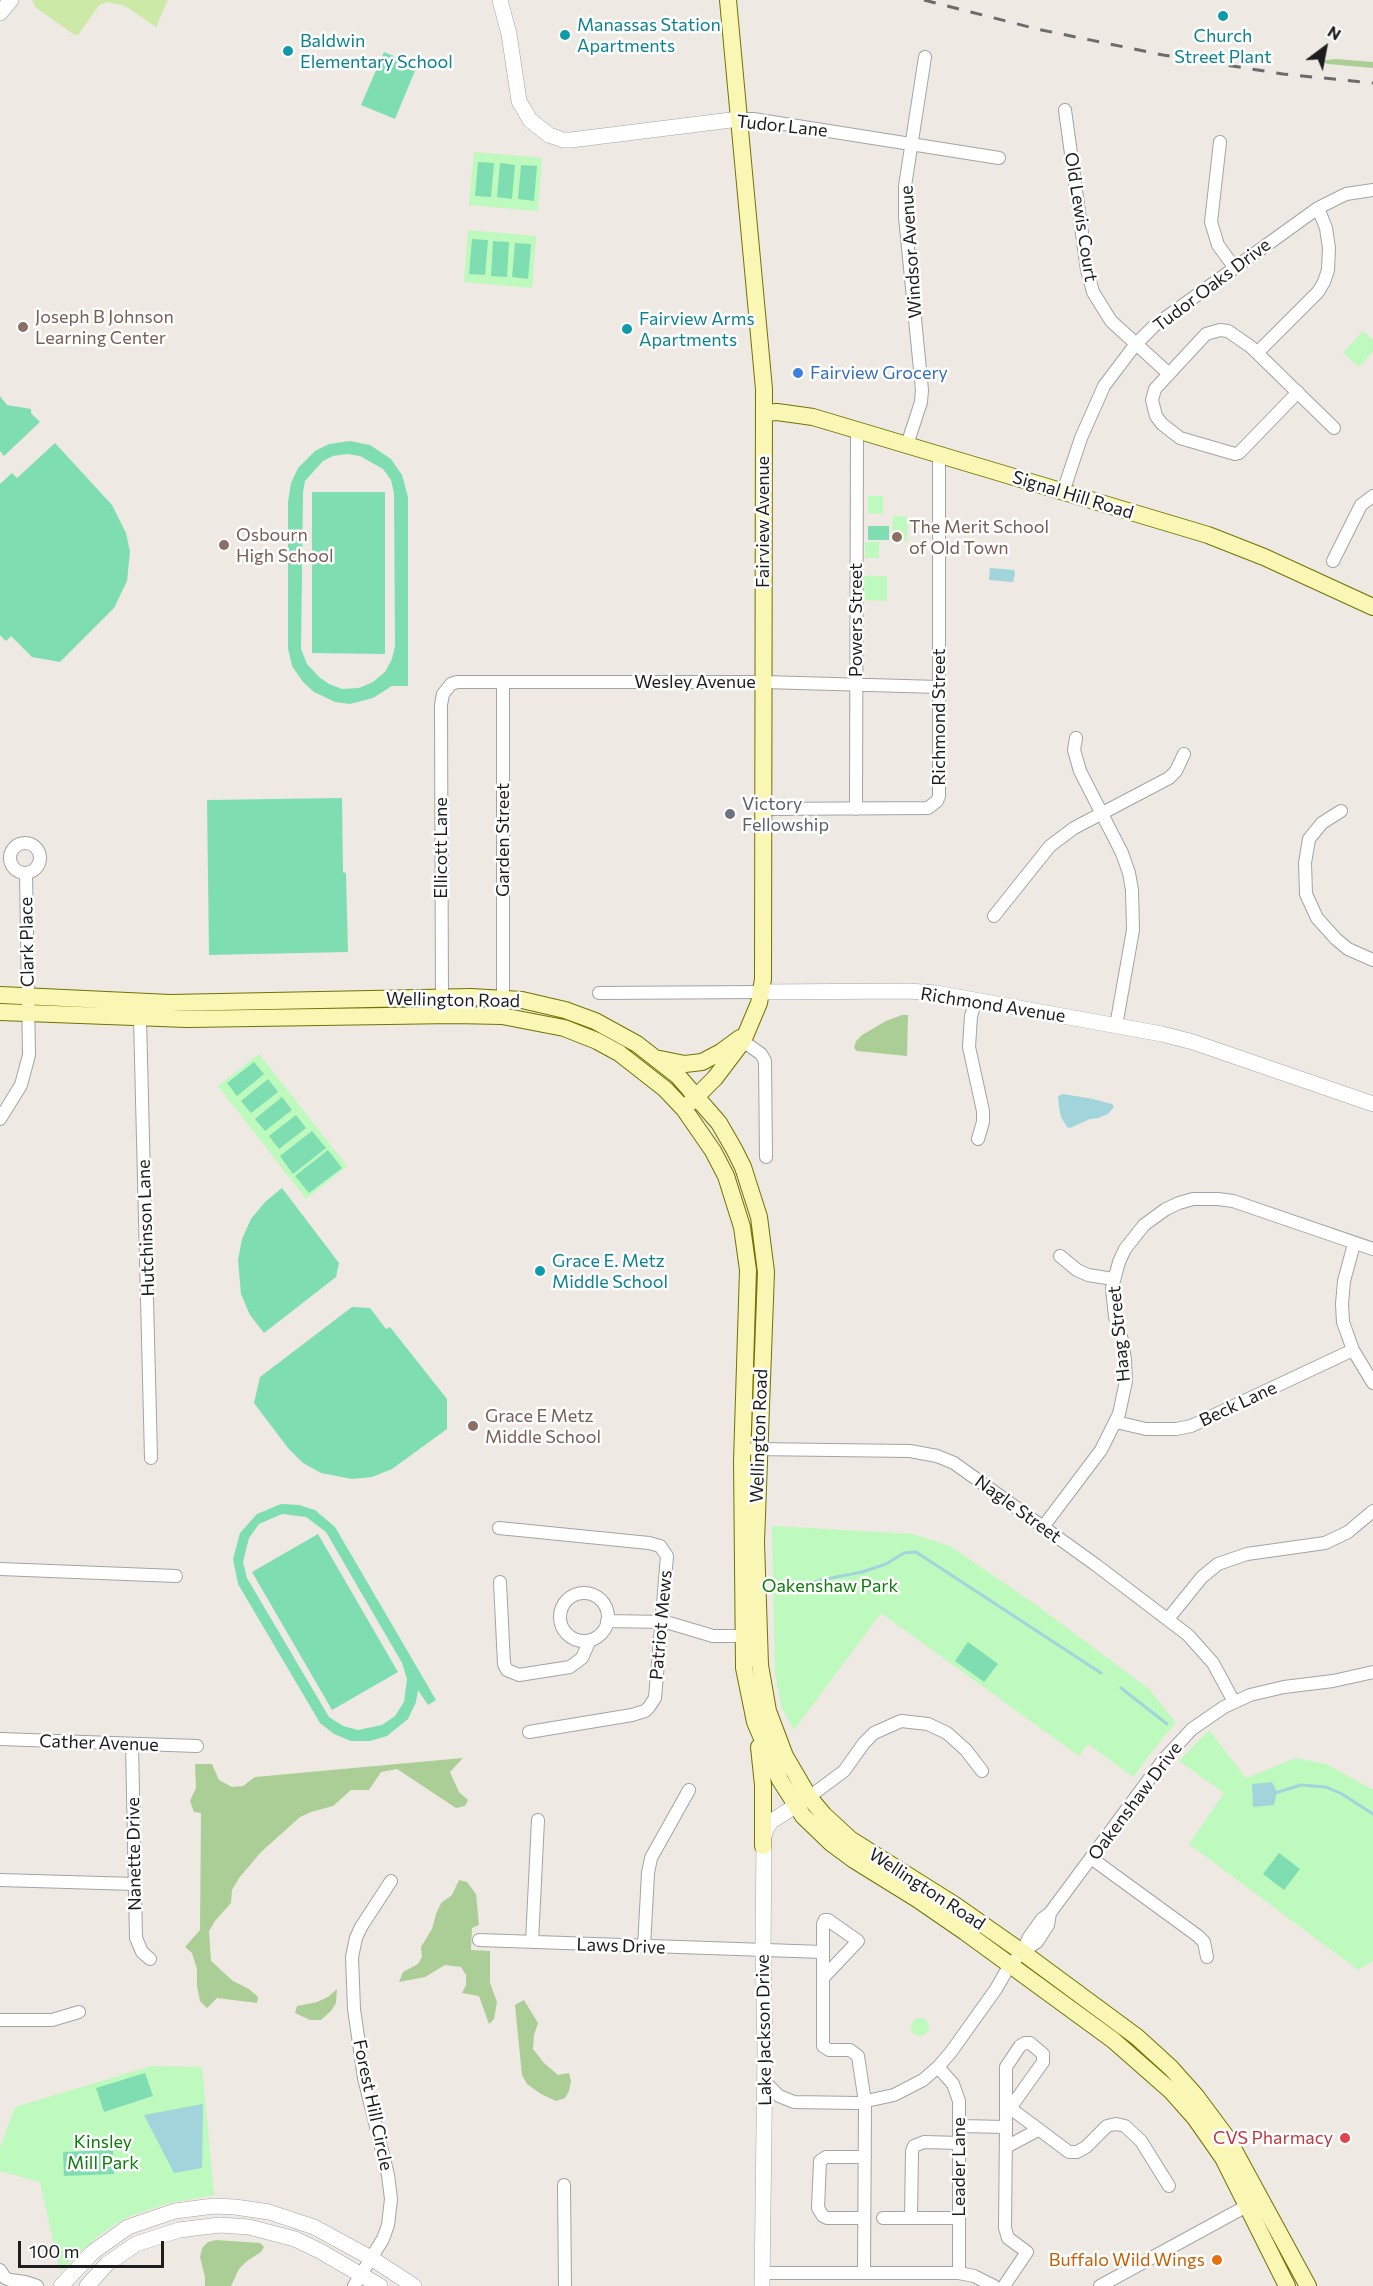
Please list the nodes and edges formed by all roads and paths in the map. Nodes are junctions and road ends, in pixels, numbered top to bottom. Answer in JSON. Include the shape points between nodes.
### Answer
{"nodes":[{"id":1,"x":11,"y":0,"type":"edge"},
{"id":2,"x":500,"y":0,"type":"edge"},
{"id":3,"x":728,"y":0,"type":"edge"},
{"id":4,"x":0,"y":13,"type":"edge"},
{"id":5,"x":925,"y":57,"type":"dead end"},
{"id":6,"x":1065,"y":110,"type":"dead end"},
{"id":7,"x":739,"y":119,"type":"junction"},
{"id":8,"x":1220,"y":142,"type":"dead end"},
{"id":9,"x":910,"y":144,"type":"junction"},
{"id":10,"x":999,"y":158,"type":"dead end"},
{"id":11,"x":1373,"y":190,"type":"edge"},
{"id":12,"x":1318,"y":208,"type":"junction"},
{"id":13,"x":1233,"y":267,"type":"junction"},
{"id":14,"x":1136,"y":345,"type":"junction"},
{"id":15,"x":1257,"y":353,"type":"junction"},
{"id":16,"x":1168,"y":373,"type":"junction"},
{"id":17,"x":1298,"y":392,"type":"junction"},
{"id":18,"x":764,"y":413,"type":"junction"},
{"id":19,"x":1334,"y":428,"type":"dead end"},
{"id":20,"x":857,"y":431,"type":"junction"},
{"id":21,"x":907,"y":445,"type":"junction"},
{"id":22,"x":939,"y":454,"type":"junction"},
{"id":23,"x":1063,"y":492,"type":"junction"},
{"id":24,"x":1373,"y":496,"type":"edge"},
{"id":25,"x":1333,"y":561,"type":"dead end"},
{"id":26,"x":1373,"y":607,"type":"edge"},
{"id":27,"x":503,"y":682,"type":"junction"},
{"id":28,"x":764,"y":682,"type":"junction"},
{"id":29,"x":451,"y":684,"type":"joint"},
{"id":30,"x":856,"y":685,"type":"junction"},
{"id":31,"x":939,"y":687,"type":"junction"},
{"id":32,"x":1076,"y":738,"type":"dead end"},
{"id":33,"x":1184,"y":754,"type":"dead end"},
{"id":34,"x":763,"y":809,"type":"junction"},
{"id":35,"x":856,"y":809,"type":"junction"},
{"id":36,"x":1341,"y":811,"type":"dead end"},
{"id":37,"x":1101,"y":814,"type":"junction"},
{"id":38,"x":26,"y":873,"type":"dead end"},
{"id":39,"x":994,"y":916,"type":"dead end"},
{"id":40,"x":1373,"y":960,"type":"edge"},
{"id":41,"x":761,"y":992,"type":"junction"},
{"id":42,"x":599,"y":993,"type":"dead end"},
{"id":43,"x":0,"y":995,"type":"edge"},
{"id":44,"x":28,"y":995,"type":"junction"},
{"id":45,"x":503,"y":998,"type":"junction"},
{"id":46,"x":976,"y":1000,"type":"junction"},
{"id":47,"x":151,"y":1002,"type":"junction"},
{"id":48,"x":442,"y":1007,"type":"junction"},
{"id":49,"x":0,"y":1012,"type":"edge"},
{"id":50,"x":29,"y":1012,"type":"junction"},
{"id":51,"x":140,"y":1018,"type":"junction"},
{"id":52,"x":1116,"y":1026,"type":"junction"},
{"id":53,"x":746,"y":1035,"type":"junction"},
{"id":54,"x":655,"y":1056,"type":"junction"},
{"id":55,"x":697,"y":1096,"type":"junction"},
{"id":56,"x":1373,"y":1104,"type":"edge"},
{"id":57,"x":684,"y":1109,"type":"junction"},
{"id":58,"x":0,"y":1119,"type":"edge"},
{"id":59,"x":978,"y":1138,"type":"dead end"},
{"id":60,"x":766,"y":1157,"type":"dead end"},
{"id":61,"x":1354,"y":1244,"type":"junction"},
{"id":62,"x":1373,"y":1249,"type":"edge"},
{"id":63,"x":1060,"y":1256,"type":"dead end"},
{"id":64,"x":1113,"y":1279,"type":"junction"},
{"id":65,"x":1353,"y":1350,"type":"junction"},
{"id":66,"x":1373,"y":1383,"type":"edge"},
{"id":67,"x":1116,"y":1422,"type":"junction"},
{"id":68,"x":750,"y":1449,"type":"junction"},
{"id":69,"x":151,"y":1458,"type":"dead end"},
{"id":70,"x":1373,"y":1511,"type":"edge"},
{"id":71,"x":1043,"y":1527,"type":"junction"},
{"id":72,"x":499,"y":1528,"type":"dead end"},
{"id":73,"x":0,"y":1569,"type":"edge"},
{"id":74,"x":176,"y":1576,"type":"dead end"},
{"id":75,"x":500,"y":1582,"type":"dead end"},
{"id":76,"x":1168,"y":1619,"type":"junction"},
{"id":77,"x":608,"y":1621,"type":"junction"},
{"id":78,"x":661,"y":1622,"type":"junction"},
{"id":79,"x":751,"y":1636,"type":"junction"},
{"id":80,"x":590,"y":1640,"type":"junction"},
{"id":81,"x":1372,"y":1674,"type":"edge"},
{"id":82,"x":1234,"y":1702,"type":"junction"},
{"id":83,"x":756,"y":1725,"type":"junction"},
{"id":84,"x":529,"y":1732,"type":"dead end"},
{"id":85,"x":0,"y":1739,"type":"edge"},
{"id":86,"x":132,"y":1744,"type":"junction"},
{"id":87,"x":197,"y":1746,"type":"dead end"},
{"id":88,"x":982,"y":1771,"type":"dead end"},
{"id":89,"x":689,"y":1790,"type":"dead end"},
{"id":90,"x":802,"y":1802,"type":"junction"},
{"id":91,"x":538,"y":1820,"type":"dead end"},
{"id":92,"x":763,"y":1846,"type":"junction"},
{"id":93,"x":1091,"y":1858,"type":"junction"},
{"id":94,"x":0,"y":1880,"type":"edge"},
{"id":95,"x":391,"y":1881,"type":"dead end"},
{"id":96,"x":135,"y":1884,"type":"junction"},
{"id":97,"x":479,"y":1940,"type":"dead end"},
{"id":98,"x":532,"y":1942,"type":"junction"},
{"id":99,"x":645,"y":1947,"type":"junction"},
{"id":100,"x":763,"y":1951,"type":"junction"},
{"id":101,"x":823,"y":1953,"type":"junction"},
{"id":102,"x":1207,"y":1957,"type":"dead end"},
{"id":103,"x":150,"y":1959,"type":"dead end"},
{"id":104,"x":1017,"y":1959,"type":"junction"},
{"id":105,"x":1026,"y":1976,"type":"junction"},
{"id":106,"x":823,"y":1978,"type":"junction"},
{"id":107,"x":996,"y":1989,"type":"junction"},
{"id":108,"x":79,"y":2012,"type":"dead end"},
{"id":109,"x":0,"y":2020,"type":"edge"},
{"id":110,"x":938,"y":2067,"type":"junction"},
{"id":111,"x":765,"y":2082,"type":"junction"},
{"id":112,"x":765,"y":2102,"type":"junction"},
{"id":113,"x":794,"y":2102,"type":"junction"},
{"id":114,"x":865,"y":2103,"type":"junction"},
{"id":115,"x":1007,"y":2109,"type":"junction"},
{"id":116,"x":960,"y":2126,"type":"junction"},
{"id":117,"x":1006,"y":2127,"type":"junction"},
{"id":118,"x":1038,"y":2130,"type":"junction"},
{"id":119,"x":960,"y":2143,"type":"junction"},
{"id":120,"x":1006,"y":2147,"type":"junction"},
{"id":121,"x":865,"y":2157,"type":"junction"},
{"id":122,"x":564,"y":2185,"type":"dead end"},
{"id":123,"x":1169,"y":2186,"type":"dead end"},
{"id":124,"x":1254,"y":2202,"type":"junction"},
{"id":125,"x":864,"y":2218,"type":"junction"},
{"id":126,"x":883,"y":2218,"type":"dead end"},
{"id":127,"x":911,"y":2218,"type":"junction"},
{"id":128,"x":959,"y":2218,"type":"junction"},
{"id":129,"x":371,"y":2259,"type":"junction"},
{"id":130,"x":0,"y":2270,"type":"edge"},
{"id":131,"x":864,"y":2273,"type":"junction"},
{"id":132,"x":959,"y":2274,"type":"junction"},
{"id":133,"x":358,"y":2280,"type":"edge"},
{"id":134,"x":762,"y":2280,"type":"edge"},
{"id":135,"x":817,"y":2280,"type":"edge"},
{"id":136,"x":37,"y":2286,"type":"edge"},
{"id":137,"x":61,"y":2286,"type":"edge"},
{"id":138,"x":87,"y":2286,"type":"edge"},
{"id":139,"x":380,"y":2286,"type":"edge"},
{"id":140,"x":414,"y":2286,"type":"edge"},
{"id":141,"x":565,"y":2286,"type":"edge"},
{"id":142,"x":994,"y":2286,"type":"edge"},
{"id":143,"x":1004,"y":2286,"type":"edge"},
{"id":144,"x":1100,"y":2286,"type":"edge"},
{"id":145,"x":1287,"y":2286,"type":"edge"},
{"id":146,"x":1308,"y":2286,"type":"edge"}],
"edges":[{"from":1,"to":4,"type":"street"},
{"from":2,"to":7,"type":"street","name":"Tudor Lane","via":[[519,101],[525,114],[549,135],[563,140]]},
{"from":3,"to":7,"type":"main road","name":"Fairview Avenue"},
{"from":5,"to":9,"type":"street","name":"Windsor Avenue"},
{"from":6,"to":14,"type":"street","name":"Old Lewis Court","via":[[1093,292],[1111,321]]},
{"from":7,"to":9,"type":"street","name":"Tudor Lane"},
{"from":7,"to":18,"type":"main road","name":"Fairview Avenue"},
{"from":8,"to":13,"type":"street","via":[[1211,222],[1218,245]]},
{"from":9,"to":10,"type":"street","name":"Tudor Lane"},
{"from":9,"to":21,"type":"street","name":"Windsor Avenue","via":[[904,186],[905,217],[922,390]]},
{"from":11,"to":12,"type":"street","name":"Tudor Oaks Drive","via":[[1346,194]]},
{"from":12,"to":13,"type":"street","name":"Tudor Oaks Drive"},
{"from":12,"to":15,"type":"street","via":[[1329,248],[1324,282]]},
{"from":13,"to":14,"type":"street","name":"Tudor Oaks Drive","via":[[1170,313]]},
{"from":14,"to":16,"type":"street","name":"Old Lewis Court"},
{"from":14,"to":23,"type":"street","name":"Tudor Oaks Drive","via":[[1104,386],[1093,408]]},
{"from":15,"to":16,"type":"street","via":[[1234,333],[1214,331],[1206,334]]},
{"from":15,"to":17,"type":"street"},
{"from":16,"to":17,"type":"street","via":[[1155,389],[1152,400],[1161,424],[1180,438],[1235,454]]},
{"from":17,"to":19,"type":"street"},
{"from":18,"to":20,"type":"main road","name":"Signal Hill Road","via":[[800,414]]},
{"from":18,"to":28,"type":"main road","name":"Fairview Avenue"},
{"from":20,"to":21,"type":"main road","name":"Signal Hill Road"},
{"from":20,"to":30,"type":"street","name":"Powers Street"},
{"from":21,"to":22,"type":"main road","name":"Signal Hill Road"},
{"from":22,"to":23,"type":"main road","name":"Signal Hill Road"},
{"from":22,"to":31,"type":"street","name":"Richmond Street"},
{"from":23,"to":26,"type":"main road","name":"Signal Hill Road","via":[[1235,545]]},
{"from":24,"to":25,"type":"street","via":[[1361,505]]},
{"from":27,"to":28,"type":"street","name":"Wesley Avenue"},
{"from":27,"to":29,"type":"street","name":"Wesley Avenue"},
{"from":27,"to":45,"type":"street","name":"Garden Street"},
{"from":28,"to":30,"type":"street","name":"Wesley Avenue"},
{"from":28,"to":34,"type":"main road","name":"Fairview Avenue"},
{"from":29,"to":48,"type":"street","name":"Ellicott Lane","via":[[441,705]]},
{"from":30,"to":31,"type":"street","name":"Wesley Avenue"},
{"from":30,"to":35,"type":"street","name":"Powers Street"},
{"from":31,"to":35,"type":"street","name":"Richmond Street","via":[[939,795],[935,805]]},
{"from":32,"to":37,"type":"street","via":[[1076,761]]},
{"from":33,"to":37,"type":"street","via":[[1169,778]]},
{"from":34,"to":35,"type":"street","name":"Richmond Street"},
{"from":34,"to":41,"type":"main road","name":"Fairview Avenue"},
{"from":36,"to":40,"type":"street","via":[[1322,823],[1310,839],[1305,863],[1306,894],[1317,918],[1336,939]]},
{"from":37,"to":39,"type":"street","via":[[1050,846]]},
{"from":37,"to":52,"type":"street","via":[[1124,859],[1133,898],[1132,938]]},
{"from":38,"to":44,"type":"street","name":"Clark Place"},
{"from":41,"to":42,"type":"street","name":"Richmond Avenue"},
{"from":41,"to":46,"type":"street","name":"Richmond Avenue","via":[[908,991]]},
{"from":41,"to":53,"type":"main road","name":"Fairview Avenue"},
{"from":43,"to":44,"type":"main road","name":"Wellington Road"},
{"from":44,"to":47,"type":"main road","name":"Wellington Road"},
{"from":44,"to":50,"type":"street","name":"Clark Place"},
{"from":45,"to":48,"type":"main road","name":"Wellington Road"},
{"from":45,"to":54,"type":"main road","name":"Wellington Road","via":[[546,1004],[585,1017]]},
{"from":46,"to":52,"type":"street","name":"Richmond Avenue"},
{"from":46,"to":59,"type":"street","via":[[969,1047],[983,1111]]},
{"from":47,"to":48,"type":"main road","name":"Wellington Road"},
{"from":47,"to":51,"type":"street"},
{"from":48,"to":51,"type":"main road","name":"Wellington Road"},
{"from":48,"to":57,"type":"main road","name":"Wellington Road","via":[[531,1020],[582,1035],[643,1070]]},
{"from":49,"to":50,"type":"main road","name":"Wellington Road"},
{"from":50,"to":51,"type":"main road","name":"Wellington Road"},
{"from":50,"to":58,"type":"street","name":"Clark Place","via":[[26,1070]]},
{"from":51,"to":69,"type":"street","name":"Hutchinson Lane"},
{"from":52,"to":56,"type":"street","name":"Richmond Avenue","via":[[1193,1042]]},
{"from":53,"to":54,"type":"main road","via":[[702,1062],[685,1064]]},
{"from":53,"to":55,"type":"main road","name":"Fairview Avenue"},
{"from":53,"to":60,"type":"street","via":[[765,1061]]},
{"from":54,"to":55,"type":"main road","name":"Wellington Road"},
{"from":55,"to":57,"type":"main road","name":"Fairview Avenue"},
{"from":55,"to":68,"type":"main road","name":"Wellington Road","via":[[734,1149],[759,1217],[766,1272]]},
{"from":57,"to":68,"type":"main road","name":"Wellington Road","via":[[726,1176],[742,1227],[748,1270]]},
{"from":61,"to":62,"type":"street","name":"Haag Street"},
{"from":61,"to":64,"type":"street","name":"Haag Street","via":[[1233,1201],[1193,1199],[1166,1209],[1144,1225],[1125,1249]]},
{"from":61,"to":65,"type":"street","via":[[1342,1304],[1343,1322]]},
{"from":63,"to":64,"type":"street","via":[[1088,1275]]},
{"from":64,"to":67,"type":"street","name":"Haag Street","via":[[1112,1299],[1126,1381]]},
{"from":65,"to":66,"type":"street"},
{"from":65,"to":67,"type":"street","name":"Beck Lane","via":[[1191,1426],[1146,1429]]},
{"from":67,"to":71,"type":"street","name":"Haag Street","via":[[1101,1450]]},
{"from":68,"to":71,"type":"street","name":"Nagle Street","via":[[930,1454],[954,1463]]},
{"from":68,"to":79,"type":"main road","name":"Wellington Road","via":[[756,1542]]},
{"from":70,"to":76,"type":"street","via":[[1348,1532],[1325,1543],[1247,1554],[1218,1564],[1202,1577]]},
{"from":71,"to":76,"type":"street","name":"Nagle Street"},
{"from":72,"to":78,"type":"street","name":"Patriot Mews","via":[[660,1545],[667,1556]]},
{"from":73,"to":74,"type":"street"},
{"from":75,"to":80,"type":"street","via":[[507,1670],[519,1675],[570,1667],[582,1658]]},
{"from":76,"to":82,"type":"street","name":"Nagle Street","via":[[1202,1648]]},
{"from":77,"to":78,"type":"street"},
{"from":77,"to":80,"type":"street","via":[[600,1634]]},
{"from":77,"to":80,"type":"street","via":[[605,1606],[597,1597],[579,1594],[564,1604],[563,1628],[577,1640]]},
{"from":78,"to":79,"type":"street","via":[[712,1636]]},
{"from":78,"to":84,"type":"street","name":"Patriot Mews","via":[[655,1698],[645,1711]]},
{"from":79,"to":83,"type":"main road","name":"Wellington Road","via":[[746,1680]]},
{"from":79,"to":90,"type":"main road","name":"Wellington Road","via":[[774,1727]]},
{"from":81,"to":82,"type":"street","name":"Oakenshaw Drive","via":[[1268,1690]]},
{"from":82,"to":93,"type":"street","name":"Oakenshaw Drive","via":[[1198,1724],[1177,1743]]},
{"from":83,"to":90,"type":"main road","name":"Wellington Road","via":[[770,1760]]},
{"from":83,"to":92,"type":"main road","via":[[762,1766]]},
{"from":85,"to":86,"type":"street","name":"Cather Avenue"},
{"from":86,"to":87,"type":"street","name":"Cather Avenue"},
{"from":86,"to":96,"type":"street","name":"Nanette Drive"},
{"from":88,"to":90,"type":"street","via":[[947,1733],[928,1724],[901,1721],[874,1733],[844,1771]]},
{"from":89,"to":99,"type":"street","via":[[651,1858]]},
{"from":90,"to":92,"type":"street","name":"Lake Jackson Drive","via":[[767,1826]]},
{"from":90,"to":104,"type":"main road","name":"Wellington Road","via":[[811,1824],[850,1858]]},
{"from":91,"to":98,"type":"street"},
{"from":92,"to":100,"type":"street","name":"Lake Jackson Drive"},
{"from":93,"to":102,"type":"street","via":[[1198,1936],[1204,1942]]},
{"from":93,"to":104,"type":"street","name":"Oakenshaw Drive","via":[[1042,1919]]},
{"from":94,"to":96,"type":"street"},
{"from":95,"to":129,"type":"street","name":"Forest Hill Circle","via":[[362,1927],[351,1957],[362,2062],[391,2199],[388,2225]]},
{"from":96,"to":103,"type":"street","name":"Nanette Drive","via":[[136,1938]]},
{"from":97,"to":98,"type":"street","name":"Laws Drive"},
{"from":98,"to":99,"type":"street","name":"Laws Drive"},
{"from":99,"to":100,"type":"street","name":"Laws Drive"},
{"from":100,"to":101,"type":"street","name":"Laws Drive"},
{"from":100,"to":111,"type":"street","name":"Lake Jackson Drive"},
{"from":101,"to":106,"type":"street"},
{"from":101,"to":106,"type":"street","via":[[825,1920],[858,1941]]},
{"from":104,"to":105,"type":"main road","name":"Wellington Road"},
{"from":104,"to":107,"type":"street","name":"Oakenshaw Drive"},
{"from":104,"to":124,"type":"main road","name":"Wellington Road","via":[[1137,2037],[1171,2068],[1238,2155]]},
{"from":105,"to":107,"type":"street","via":[[1014,1977]]},
{"from":105,"to":124,"type":"main road","name":"Wellington Road","via":[[1132,2055],[1171,2091]]},
{"from":106,"to":114,"type":"street","via":[[825,2049],[856,2054]]},
{"from":107,"to":110,"type":"street","name":"Oakenshaw Drive"},
{"from":108,"to":109,"type":"street","via":[[52,2020]]},
{"from":110,"to":114,"type":"street","name":"Oakenshaw Drive","via":[[906,2089]]},
{"from":110,"to":116,"type":"street","name":"Leader Lane","via":[[958,2094]]},
{"from":111,"to":112,"type":"street","name":"Lake Jackson Drive"},
{"from":111,"to":113,"type":"street","via":[[776,2094]]},
{"from":112,"to":113,"type":"street","name":"Oakenshaw Drive","via":[[773,2106]]},
{"from":112,"to":134,"type":"street","name":"Lake Jackson Drive"},
{"from":113,"to":114,"type":"street","name":"Oakenshaw Drive"},
{"from":114,"to":121,"type":"street"},
{"from":115,"to":115,"type":"street","via":[[1043,2062],[1042,2051],[1030,2043],[1020,2046],[1007,2065]]},
{"from":115,"to":117,"type":"street"},
{"from":115,"to":118,"type":"street"},
{"from":116,"to":117,"type":"street"},
{"from":116,"to":119,"type":"street","name":"Leader Lane"},
{"from":117,"to":120,"type":"street"},
{"from":118,"to":120,"type":"street"},
{"from":118,"to":123,"type":"street","via":[[1072,2153],[1086,2147],[1107,2126],[1125,2126],[1141,2141]]},
{"from":119,"to":127,"type":"street","via":[[924,2142],[914,2146]]},
{"from":119,"to":128,"type":"street","name":"Leader Lane"},
{"from":120,"to":143,"type":"street","via":[[1006,2233],[1011,2242],[1027,2252]]},
{"from":121,"to":125,"type":"street"},
{"from":121,"to":125,"type":"street","via":[[826,2157],[820,2161],[818,2208],[827,2218]]},
{"from":122,"to":141,"type":"street"},
{"from":124,"to":144,"type":"street"},
{"from":124,"to":145,"type":"main road","name":"Wellington Road"},
{"from":124,"to":146,"type":"main road","name":"Wellington Road"},
{"from":125,"to":131,"type":"street"},
{"from":126,"to":127,"type":"street"},
{"from":127,"to":128,"type":"street"},
{"from":128,"to":132,"type":"street","name":"Leader Lane"},
{"from":129,"to":133,"type":"street","name":"Forest Hill Circle"},
{"from":129,"to":137,"type":"street","via":[[294,2219],[235,2207],[193,2208],[128,2227],[93,2252]]},
{"from":129,"to":140,"type":"street"},
{"from":130,"to":136,"type":"street","via":[[5,2278]]},
{"from":131,"to":132,"type":"street"},
{"from":131,"to":135,"type":"street"},
{"from":132,"to":142,"type":"street"},
{"from":133,"to":138,"type":"street","via":[[294,2240],[249,2227],[220,2225],[179,2230],[136,2244],[107,2264]]},
{"from":133,"to":139,"type":"street"},
{"from":134,"to":135,"type":"street"}]}
